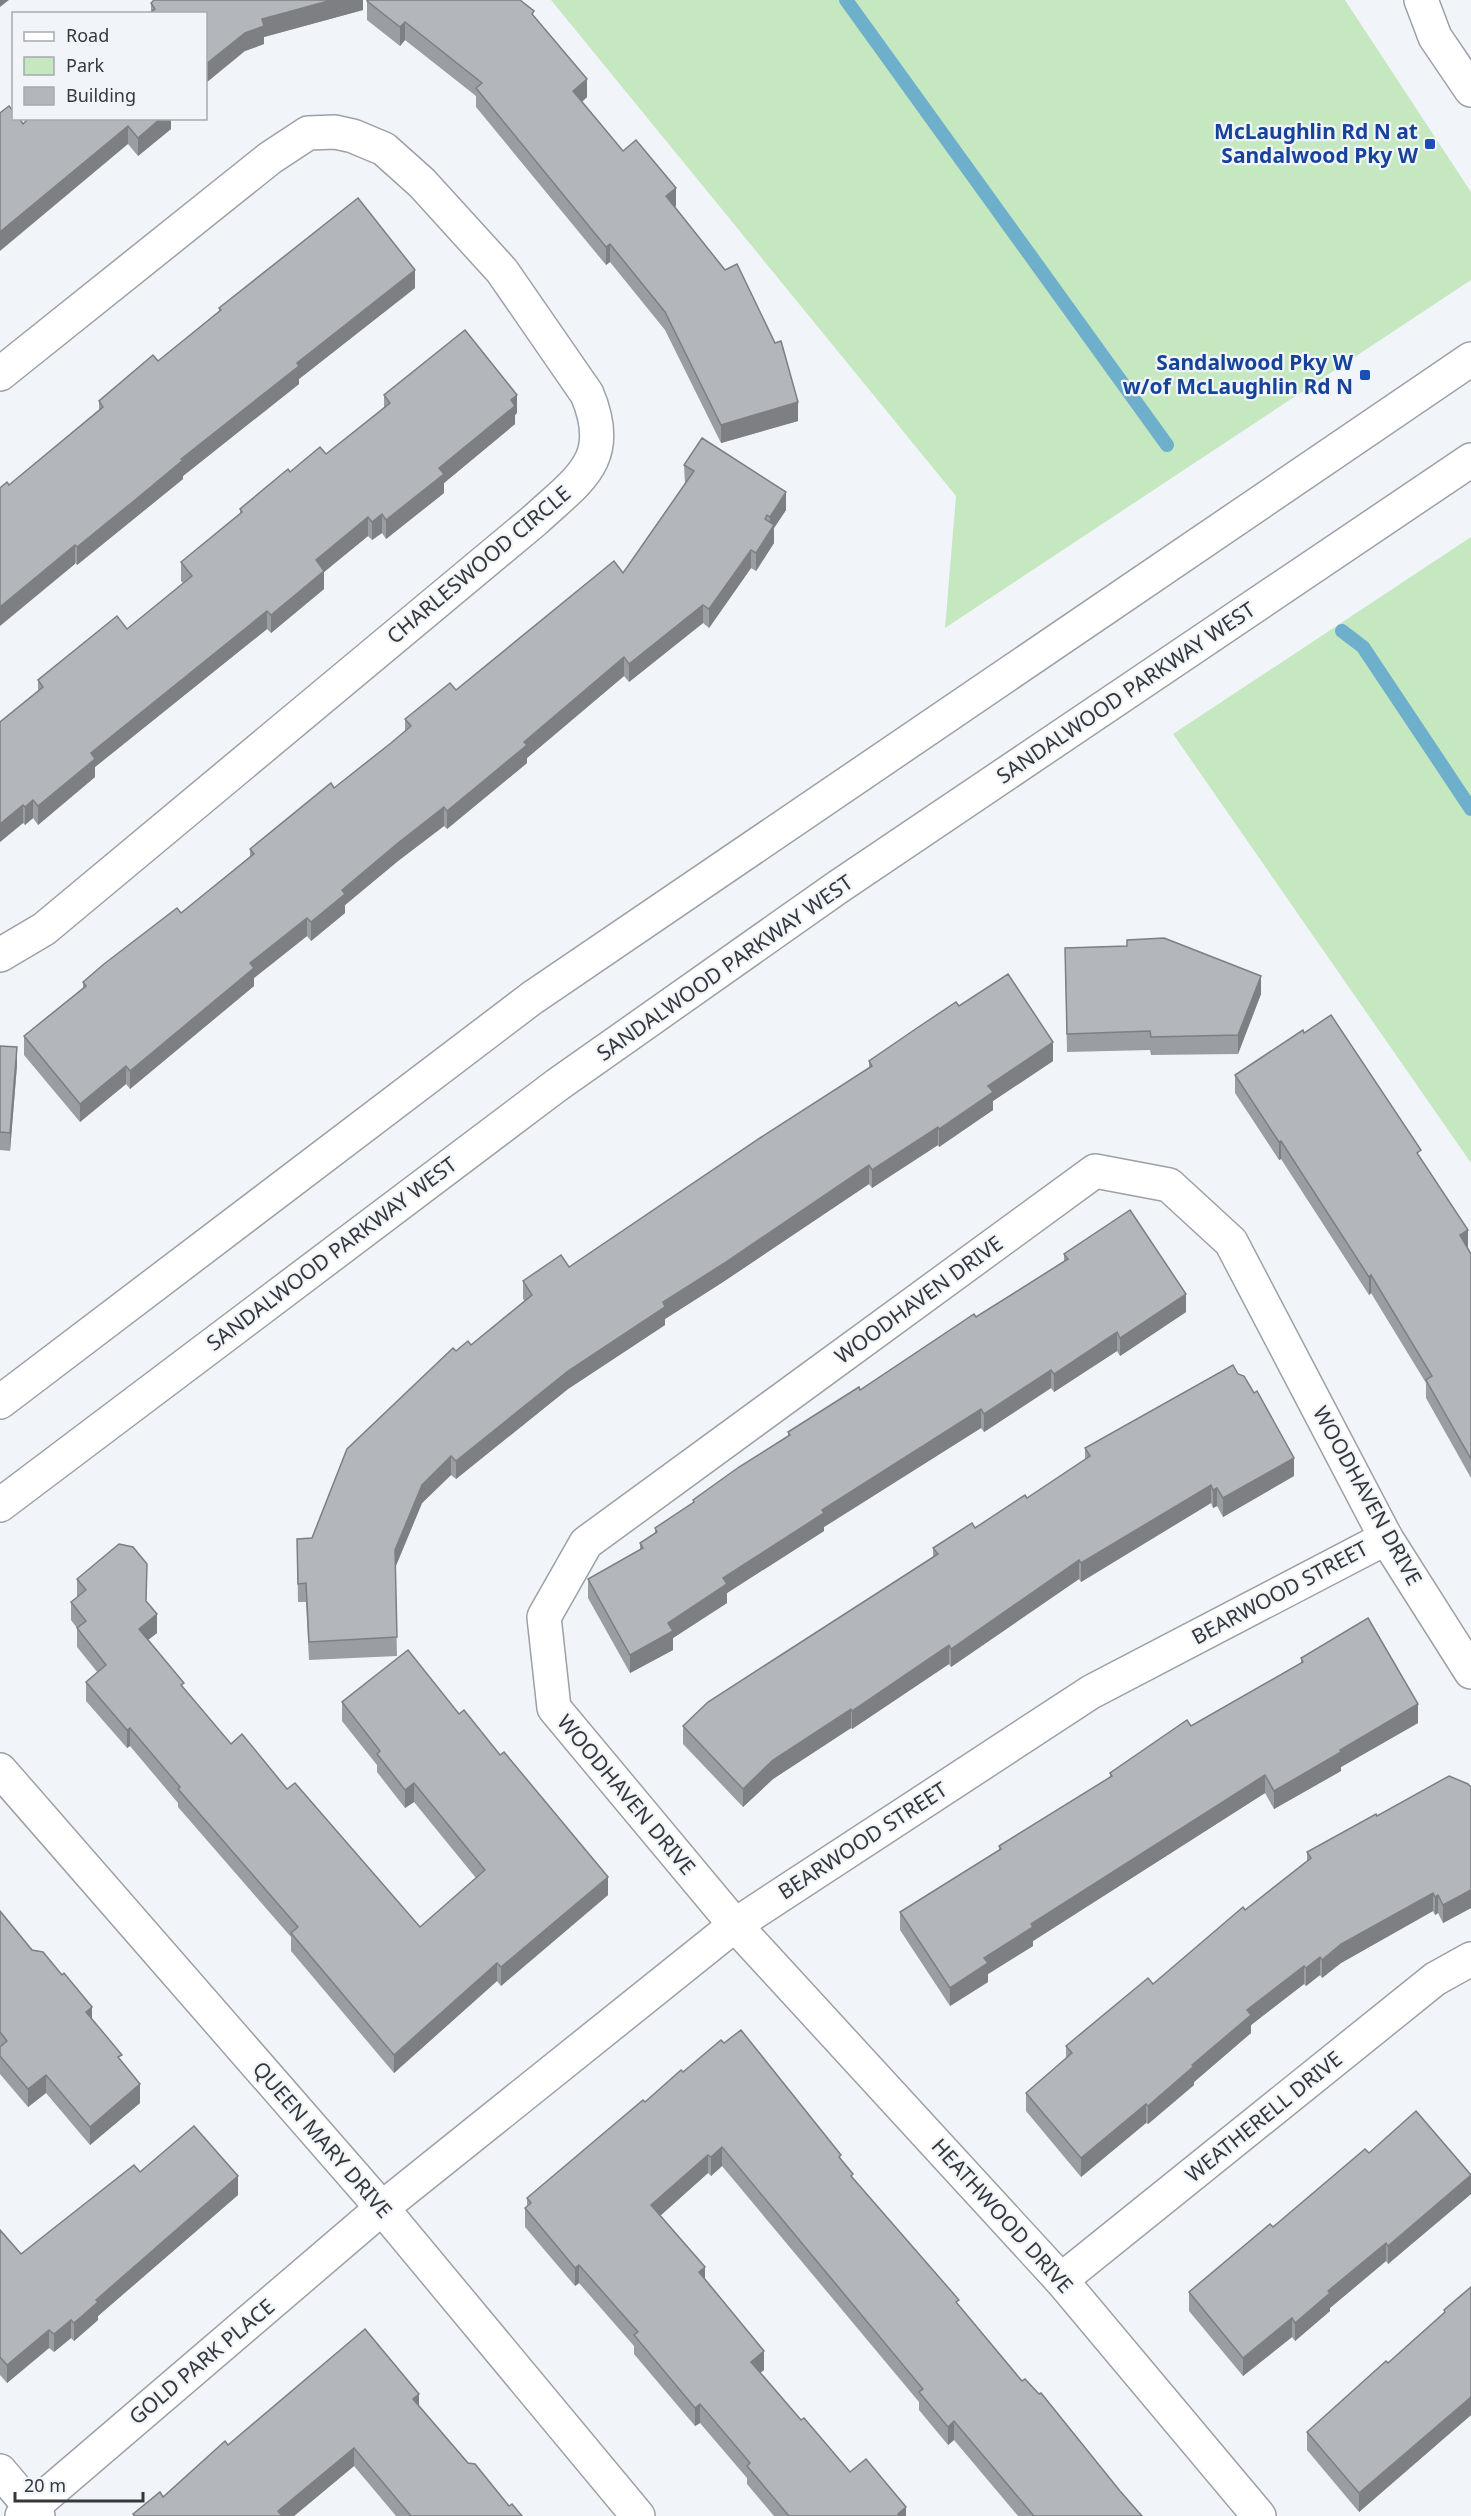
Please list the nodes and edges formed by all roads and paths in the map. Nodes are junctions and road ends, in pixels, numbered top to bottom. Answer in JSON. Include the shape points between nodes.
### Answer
{"nodes":[{"id":1,"x":1420,"y":0,"type":"edge"},
{"id":2,"x":1471,"y":90,"type":"edge"},
{"id":3,"x":1471,"y":359,"type":"edge"},
{"id":4,"x":0,"y":374,"type":"edge"},
{"id":5,"x":1471,"y":460,"type":"edge"},
{"id":6,"x":0,"y":955,"type":"edge"},
{"id":7,"x":0,"y":1402,"type":"edge"},
{"id":8,"x":0,"y":1505,"type":"edge"},
{"id":9,"x":1386,"y":1538,"type":"junction"},
{"id":10,"x":1471,"y":1672,"type":"edge"},
{"id":11,"x":0,"y":1770,"type":"edge"},
{"id":12,"x":735,"y":1925,"type":"junction"},
{"id":13,"x":1471,"y":1959,"type":"edge"},
{"id":14,"x":382,"y":2208,"type":"junction"},
{"id":15,"x":1061,"y":2280,"type":"junction"},
{"id":16,"x":0,"y":2471,"type":"edge"},
{"id":17,"x":31,"y":2513,"type":"edge"},
{"id":18,"x":638,"y":2516,"type":"edge"},
{"id":19,"x":1259,"y":2516,"type":"edge"}],
"edges":[{"from":1,"to":2,"type":"street","via":[[1435,37]]},
{"from":3,"to":7,"type":"street","via":[[532,998]]},
{"from":4,"to":6,"type":"street","name":"CHARLESWOOD CIRCLE","via":[[270,158],[308,133],[335,132],[384,149],[422,183],[502,271],[587,394],[596,416],[598,436],[593,461],[535,520],[44,929]]},
{"from":5,"to":8,"type":"street","name":"SANDALWOOD PARKWAY WEST","via":[[838,887],[557,1085]]},
{"from":9,"to":10,"type":"street","name":"WOODHAVEN DRIVE"},
{"from":9,"to":12,"type":"street","name":"BEARWOOD STREET","via":[[1091,1692]]},
{"from":9,"to":12,"type":"street","name":"WOODHAVEN DRIVE","via":[[1231,1242],[1169,1185],[1095,1171],[586,1544],[544,1617],[554,1708]]},
{"from":11,"to":14,"type":"street","name":"QUEEN MARY DRIVE"},
{"from":12,"to":14,"type":"street","name":"BEARWOOD STREET"},
{"from":12,"to":15,"type":"street","name":"HEATHWOOD DRIVE"},
{"from":13,"to":15,"type":"street","name":"WEATHERELL DRIVE","via":[[1435,1979]]},
{"from":14,"to":17,"type":"street","name":"GOLD PARK PLACE"},
{"from":14,"to":18,"type":"street","name":"QUEEN MARY DRIVE"},
{"from":15,"to":19,"type":"street","name":"HEATHWOOD DRIVE"},
{"from":16,"to":17,"type":"street"}]}
